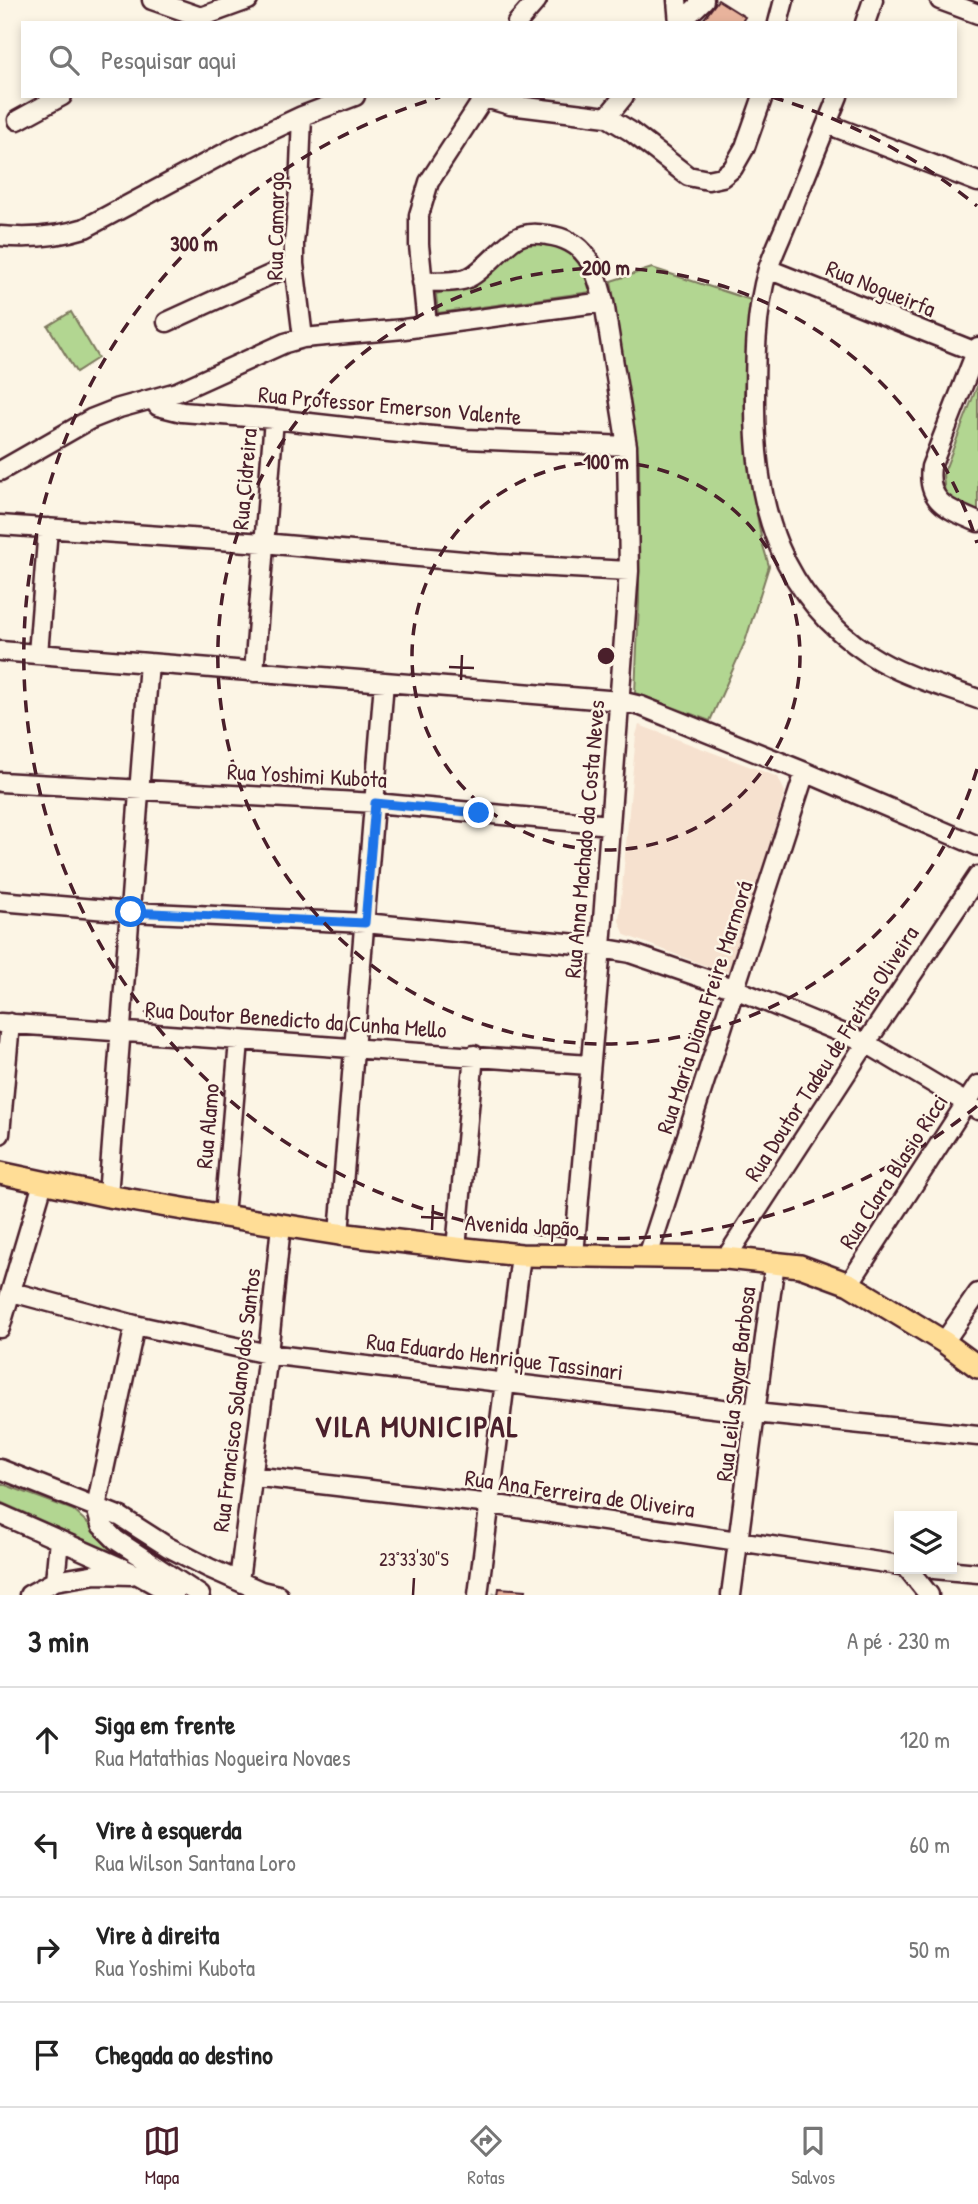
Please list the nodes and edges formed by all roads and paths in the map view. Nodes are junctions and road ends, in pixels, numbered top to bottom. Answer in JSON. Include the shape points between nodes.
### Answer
{"nodes":[{"id":1,"x":152,"y":0,"type":"edge"},
{"id":2,"x":248,"y":0,"type":"edge"},
{"id":3,"x":677,"y":0,"type":"edge"},
{"id":4,"x":704,"y":0,"type":"edge"},
{"id":5,"x":873,"y":0,"type":"edge"},
{"id":6,"x":940,"y":0,"type":"edge"},
{"id":7,"x":978,"y":14,"type":"edge"},
{"id":8,"x":197,"y":20,"type":"edge"},
{"id":9,"x":679,"y":21,"type":"edge"},
{"id":10,"x":681,"y":21,"type":"edge"},
{"id":11,"x":866,"y":21,"type":"edge"},
{"id":12,"x":58,"y":98,"type":"edge"},
{"id":13,"x":350,"y":98,"type":"edge"},
{"id":14,"x":480,"y":98,"type":"edge"},
{"id":15,"x":484,"y":98,"type":"edge"},
{"id":16,"x":622,"y":98,"type":"edge"},
{"id":17,"x":762,"y":98,"type":"edge"},
{"id":18,"x":837,"y":98,"type":"edge"},
{"id":19,"x":302,"y":116,"type":"junction"},
{"id":20,"x":607,"y":117,"type":"junction"},
{"id":21,"x":18,"y":120,"type":"dead end"},
{"id":22,"x":827,"y":124,"type":"junction"},
{"id":23,"x":978,"y":182,"type":"edge"},
{"id":24,"x":0,"y":236,"type":"edge"},
{"id":25,"x":294,"y":264,"type":"junction"},
{"id":26,"x":768,"y":269,"type":"junction"},
{"id":27,"x":422,"y":282,"type":"junction"},
{"id":28,"x":604,"y":302,"type":"junction"},
{"id":29,"x":167,"y":322,"type":"dead end"},
{"id":30,"x":427,"y":325,"type":"junction"},
{"id":31,"x":303,"y":338,"type":"junction"},
{"id":32,"x":977,"y":350,"type":"edge"},
{"id":33,"x":153,"y":399,"type":"junction"},
{"id":34,"x":274,"y":419,"type":"junction"},
{"id":35,"x":627,"y":446,"type":"junction"},
{"id":36,"x":0,"y":471,"type":"edge"},
{"id":37,"x":978,"y":522,"type":"edge"},
{"id":38,"x":0,"y":525,"type":"edge"},
{"id":39,"x":48,"y":528,"type":"junction"},
{"id":40,"x":263,"y":543,"type":"junction"},
{"id":41,"x":629,"y":571,"type":"junction"},
{"id":42,"x":0,"y":651,"type":"edge"},
{"id":43,"x":38,"y":654,"type":"junction"},
{"id":44,"x":149,"y":663,"type":"junction"},
{"id":45,"x":254,"y":672,"type":"junction"},
{"id":46,"x":384,"y":682,"type":"junction"},
{"id":47,"x":978,"y":699,"type":"edge"},
{"id":48,"x":620,"y":701,"type":"junction"},
{"id":49,"x":805,"y":772,"type":"junction"},
{"id":50,"x":0,"y":782,"type":"edge"},
{"id":51,"x":139,"y":790,"type":"junction"},
{"id":52,"x":375,"y":803,"type":"junction"},
{"id":53,"x":610,"y":825,"type":"junction"},
{"id":54,"x":978,"y":846,"type":"edge"},
{"id":55,"x":978,"y":876,"type":"edge"},
{"id":56,"x":0,"y":901,"type":"edge"},
{"id":57,"x":131,"y":912,"type":"junction"},
{"id":58,"x":365,"y":923,"type":"junction"},
{"id":59,"x":601,"y":947,"type":"junction"},
{"id":60,"x":735,"y":989,"type":"junction"},
{"id":61,"x":5,"y":1023,"type":"edge"},
{"id":62,"x":121,"y":1031,"type":"junction"},
{"id":63,"x":239,"y":1041,"type":"junction"},
{"id":64,"x":866,"y":1043,"type":"junction"},
{"id":65,"x":353,"y":1048,"type":"junction"},
{"id":66,"x":474,"y":1055,"type":"junction"},
{"id":67,"x":589,"y":1065,"type":"junction"},
{"id":68,"x":978,"y":1085,"type":"edge"},
{"id":69,"x":972,"y":1106,"type":"edge"},
{"id":70,"x":0,"y":1134,"type":"edge"},
{"id":71,"x":0,"y":1173,"type":"edge"},
{"id":72,"x":43,"y":1183,"type":"junction"},
{"id":73,"x":108,"y":1196,"type":"junction"},
{"id":74,"x":224,"y":1216,"type":"junction"},
{"id":75,"x":281,"y":1225,"type":"junction"},
{"id":76,"x":339,"y":1234,"type":"junction"},
{"id":77,"x":456,"y":1248,"type":"junction"},
{"id":78,"x":521,"y":1255,"type":"junction"},
{"id":79,"x":574,"y":1255,"type":"junction"},
{"id":80,"x":648,"y":1256,"type":"junction"},
{"id":81,"x":726,"y":1258,"type":"junction"},
{"id":82,"x":775,"y":1262,"type":"junction"},
{"id":83,"x":849,"y":1284,"type":"junction"},
{"id":84,"x":12,"y":1292,"type":"junction"},
{"id":85,"x":978,"y":1293,"type":"edge"},
{"id":86,"x":135,"y":1325,"type":"junction"},
{"id":87,"x":0,"y":1328,"type":"edge"},
{"id":88,"x":944,"y":1342,"type":"junction"},
{"id":89,"x":268,"y":1354,"type":"junction"},
{"id":90,"x":978,"y":1367,"type":"edge"},
{"id":91,"x":506,"y":1382,"type":"junction"},
{"id":92,"x":755,"y":1412,"type":"junction"},
{"id":93,"x":978,"y":1436,"type":"edge"},
{"id":94,"x":0,"y":1469,"type":"edge"},
{"id":95,"x":252,"y":1476,"type":"junction"},
{"id":96,"x":490,"y":1504,"type":"junction"},
{"id":97,"x":96,"y":1507,"type":"junction"},
{"id":98,"x":0,"y":1514,"type":"edge"},
{"id":99,"x":60,"y":1540,"type":"junction"},
{"id":100,"x":739,"y":1542,"type":"junction"},
{"id":101,"x":894,"y":1564,"type":"edge"},
{"id":102,"x":957,"y":1571,"type":"edge"},
{"id":103,"x":978,"y":1573,"type":"edge"},
{"id":104,"x":912,"y":1574,"type":"edge"},
{"id":105,"x":138,"y":1575,"type":"junction"},
{"id":106,"x":55,"y":1581,"type":"junction"},
{"id":107,"x":239,"y":1581,"type":"junction"},
{"id":108,"x":29,"y":1595,"type":"edge"},
{"id":109,"x":174,"y":1595,"type":"edge"},
{"id":110,"x":200,"y":1595,"type":"edge"},
{"id":111,"x":278,"y":1595,"type":"edge"},
{"id":112,"x":478,"y":1595,"type":"edge"},
{"id":113,"x":731,"y":1595,"type":"edge"},
{"id":114,"x":929,"y":1595,"type":"edge"}],
"edges":[{"from":1,"to":8,"type":"street"},
{"from":2,"to":8,"type":"street"},
{"from":3,"to":9,"type":"street"},
{"from":4,"to":10,"type":"street"},
{"from":5,"to":11,"type":"street"},
{"from":6,"to":7,"type":"street"},
{"from":12,"to":21,"type":"street"},
{"from":13,"to":19,"type":"street"},
{"from":14,"to":27,"type":"street","via":[[429,182],[419,215]]},
{"from":15,"to":20,"type":"street","via":[[510,106]]},
{"from":16,"to":20,"type":"street"},
{"from":17,"to":20,"type":"street","via":[[733,168],[708,180],[688,176]]},
{"from":18,"to":22,"type":"street"},
{"from":19,"to":24,"type":"street","via":[[85,228],[35,238]]},
{"from":19,"to":25,"type":"street","name":"Rua Camargo"},
{"from":22,"to":23,"type":"street"},
{"from":22,"to":26,"type":"street"},
{"from":25,"to":29,"type":"street"},
{"from":25,"to":31,"type":"street","name":"Rua Camargo"},
{"from":26,"to":32,"type":"street","name":"Rua Nogueirfa"},
{"from":26,"to":47,"type":"street","via":[[759,310],[756,453],[772,531],[789,567],[820,612],[871,656]]},
{"from":27,"to":28,"type":"street","name":"Rua Anna Machado da Costa Neves","via":[[472,276],[519,236],[538,233],[561,236],[578,245],[589,259]]},
{"from":27,"to":30,"type":"street"},
{"from":28,"to":30,"type":"street"},
{"from":28,"to":35,"type":"street","name":"Rua Anna Machado da Costa Neves"},
{"from":30,"to":31,"type":"street"},
{"from":31,"to":33,"type":"street"},
{"from":32,"to":37,"type":"street","via":[[929,480],[934,495],[947,509]]},
{"from":33,"to":34,"type":"street","name":"Rua Professor Emerson Valente","via":[[158,406],[182,412]]},
{"from":33,"to":36,"type":"street","via":[[91,419]]},
{"from":34,"to":35,"type":"street","name":"Rua Professor Emerson Valente","via":[[466,439]]},
{"from":34,"to":40,"type":"street","name":"Rua Cidreira"},
{"from":35,"to":41,"type":"street","name":"Rua Anna Machado da Costa Neves"},
{"from":38,"to":39,"type":"street"},
{"from":39,"to":40,"type":"street"},
{"from":39,"to":43,"type":"street"},
{"from":40,"to":41,"type":"street","via":[[498,565]]},
{"from":40,"to":45,"type":"street","name":"Rua Cidreira"},
{"from":41,"to":48,"type":"street","name":"Rua Anna Machado da Costa Neves"},
{"from":42,"to":43,"type":"street"},
{"from":43,"to":44,"type":"street"},
{"from":44,"to":45,"type":"street"},
{"from":44,"to":51,"type":"street"},
{"from":45,"to":46,"type":"street"},
{"from":46,"to":48,"type":"street"},
{"from":46,"to":52,"type":"street"},
{"from":48,"to":49,"type":"street"},
{"from":48,"to":53,"type":"street","name":"Rua Anna Machado da Costa Neves"},
{"from":49,"to":54,"type":"street"},
{"from":49,"to":60,"type":"street","name":"Rua Maria Diana Freire Marmorá"},
{"from":50,"to":51,"type":"street","name":"Rua Yoshimi Kubota"},
{"from":51,"to":52,"type":"street","name":"Rua Yoshimi Kubota"},
{"from":51,"to":57,"type":"street"},
{"from":52,"to":53,"type":"street","name":"Rua Yoshimi Kubota"},
{"from":52,"to":58,"type":"street"},
{"from":53,"to":59,"type":"street","name":"Rua Anna Machado da Costa Neves"},
{"from":55,"to":64,"type":"street","name":"Rua Doutor Tadeu de Freitas Oliveira"},
{"from":56,"to":57,"type":"street"},
{"from":57,"to":58,"type":"street"},
{"from":57,"to":62,"type":"street"},
{"from":58,"to":59,"type":"street"},
{"from":58,"to":65,"type":"street"},
{"from":59,"to":60,"type":"street"},
{"from":59,"to":67,"type":"street","name":"Rua Anna Machado da Costa Neves"},
{"from":60,"to":64,"type":"street"},
{"from":60,"to":80,"type":"street","name":"Rua Maria Diana Freire Marmorá"},
{"from":61,"to":62,"type":"street","name":"Rua Doutor Benedicto da Cunha Mello"},
{"from":61,"to":70,"type":"street"},
{"from":62,"to":63,"type":"street","name":"Rua Doutor Benedicto da Cunha Mello"},
{"from":62,"to":73,"type":"street"},
{"from":63,"to":65,"type":"street","name":"Rua Doutor Benedicto da Cunha Mello"},
{"from":63,"to":74,"type":"street","name":"Rua Alamo"},
{"from":64,"to":69,"type":"street"},
{"from":64,"to":81,"type":"street","name":"Rua Doutor Tadeu de Freitas Oliveira"},
{"from":65,"to":66,"type":"street","name":"Rua Doutor Benedicto da Cunha Mello"},
{"from":65,"to":76,"type":"street"},
{"from":66,"to":67,"type":"street","name":"Rua Doutor Benedicto da Cunha Mello"},
{"from":66,"to":77,"type":"street"},
{"from":67,"to":79,"type":"street","name":"Rua Anna Machado da Costa Neves"},
{"from":68,"to":69,"type":"street","name":"Rua Clara Blasio Ricci"},
{"from":69,"to":83,"type":"street","name":"Rua Clara Blasio Ricci"},
{"from":71,"to":72,"type":"main road","name":"Avenida Japão"},
{"from":72,"to":73,"type":"main road","name":"Avenida Japão"},
{"from":72,"to":84,"type":"street"},
{"from":73,"to":74,"type":"main road","name":"Avenida Japão"},
{"from":74,"to":75,"type":"main road","name":"Avenida Japão"},
{"from":75,"to":76,"type":"main road","name":"Avenida Japão"},
{"from":75,"to":89,"type":"street","name":"Rua Francisco Solano dos Santos"},
{"from":76,"to":77,"type":"main road","name":"Avenida Japão"},
{"from":77,"to":78,"type":"main road","name":"Avenida Japão"},
{"from":78,"to":79,"type":"main road","name":"Avenida Japão"},
{"from":78,"to":91,"type":"street"},
{"from":79,"to":80,"type":"main road","name":"Avenida Japão"},
{"from":80,"to":81,"type":"main road","name":"Avenida Japão"},
{"from":81,"to":82,"type":"main road","name":"Avenida Japão"},
{"from":82,"to":83,"type":"main road","name":"Avenida Japão"},
{"from":82,"to":92,"type":"street","name":"Rua Leila Sayar Barbosa"},
{"from":83,"to":88,"type":"main road","name":"Avenida Japão"},
{"from":84,"to":86,"type":"street","name":"Rua Eduardo Henrique Tassinari"},
{"from":84,"to":87,"type":"street"},
{"from":85,"to":88,"type":"street"},
{"from":86,"to":89,"type":"street","name":"Rua Eduardo Henrique Tassinari"},
{"from":86,"to":97,"type":"street"},
{"from":88,"to":90,"type":"main road","name":"Avenida Japão"},
{"from":89,"to":91,"type":"street","name":"Rua Eduardo Henrique Tassinari"},
{"from":89,"to":95,"type":"street","name":"Rua Francisco Solano dos Santos"},
{"from":91,"to":92,"type":"street","name":"Rua Eduardo Henrique Tassinari"},
{"from":91,"to":96,"type":"street"},
{"from":92,"to":93,"type":"street","name":"Rua Eduardo Henrique Tassinari"},
{"from":92,"to":100,"type":"street","name":"Rua Leila Sayar Barbosa"},
{"from":94,"to":97,"type":"street"},
{"from":95,"to":96,"type":"street","name":"Rua Ana Ferreira de Oliveira"},
{"from":95,"to":107,"type":"street","name":"Rua Francisco Solano dos Santos"},
{"from":96,"to":100,"type":"street","name":"Rua Ana Ferreira de Oliveira"},
{"from":96,"to":112,"type":"street"},
{"from":97,"to":107,"type":"street"},
{"from":97,"to":110,"type":"street","via":[[102,1525],[116,1540]]},
{"from":98,"to":99,"type":"street"},
{"from":99,"to":105,"type":"street"},
{"from":99,"to":106,"type":"street"},
{"from":100,"to":101,"type":"street","name":"Rua Ana Ferreira de Oliveira"},
{"from":100,"to":113,"type":"street","name":"Rua Leila Sayar Barbosa"},
{"from":102,"to":103,"type":"street"},
{"from":104,"to":114,"type":"street"},
{"from":105,"to":106,"type":"street","via":[[96,1574]]},
{"from":105,"to":109,"type":"street"},
{"from":106,"to":108,"type":"street"},
{"from":107,"to":111,"type":"street"}]}
